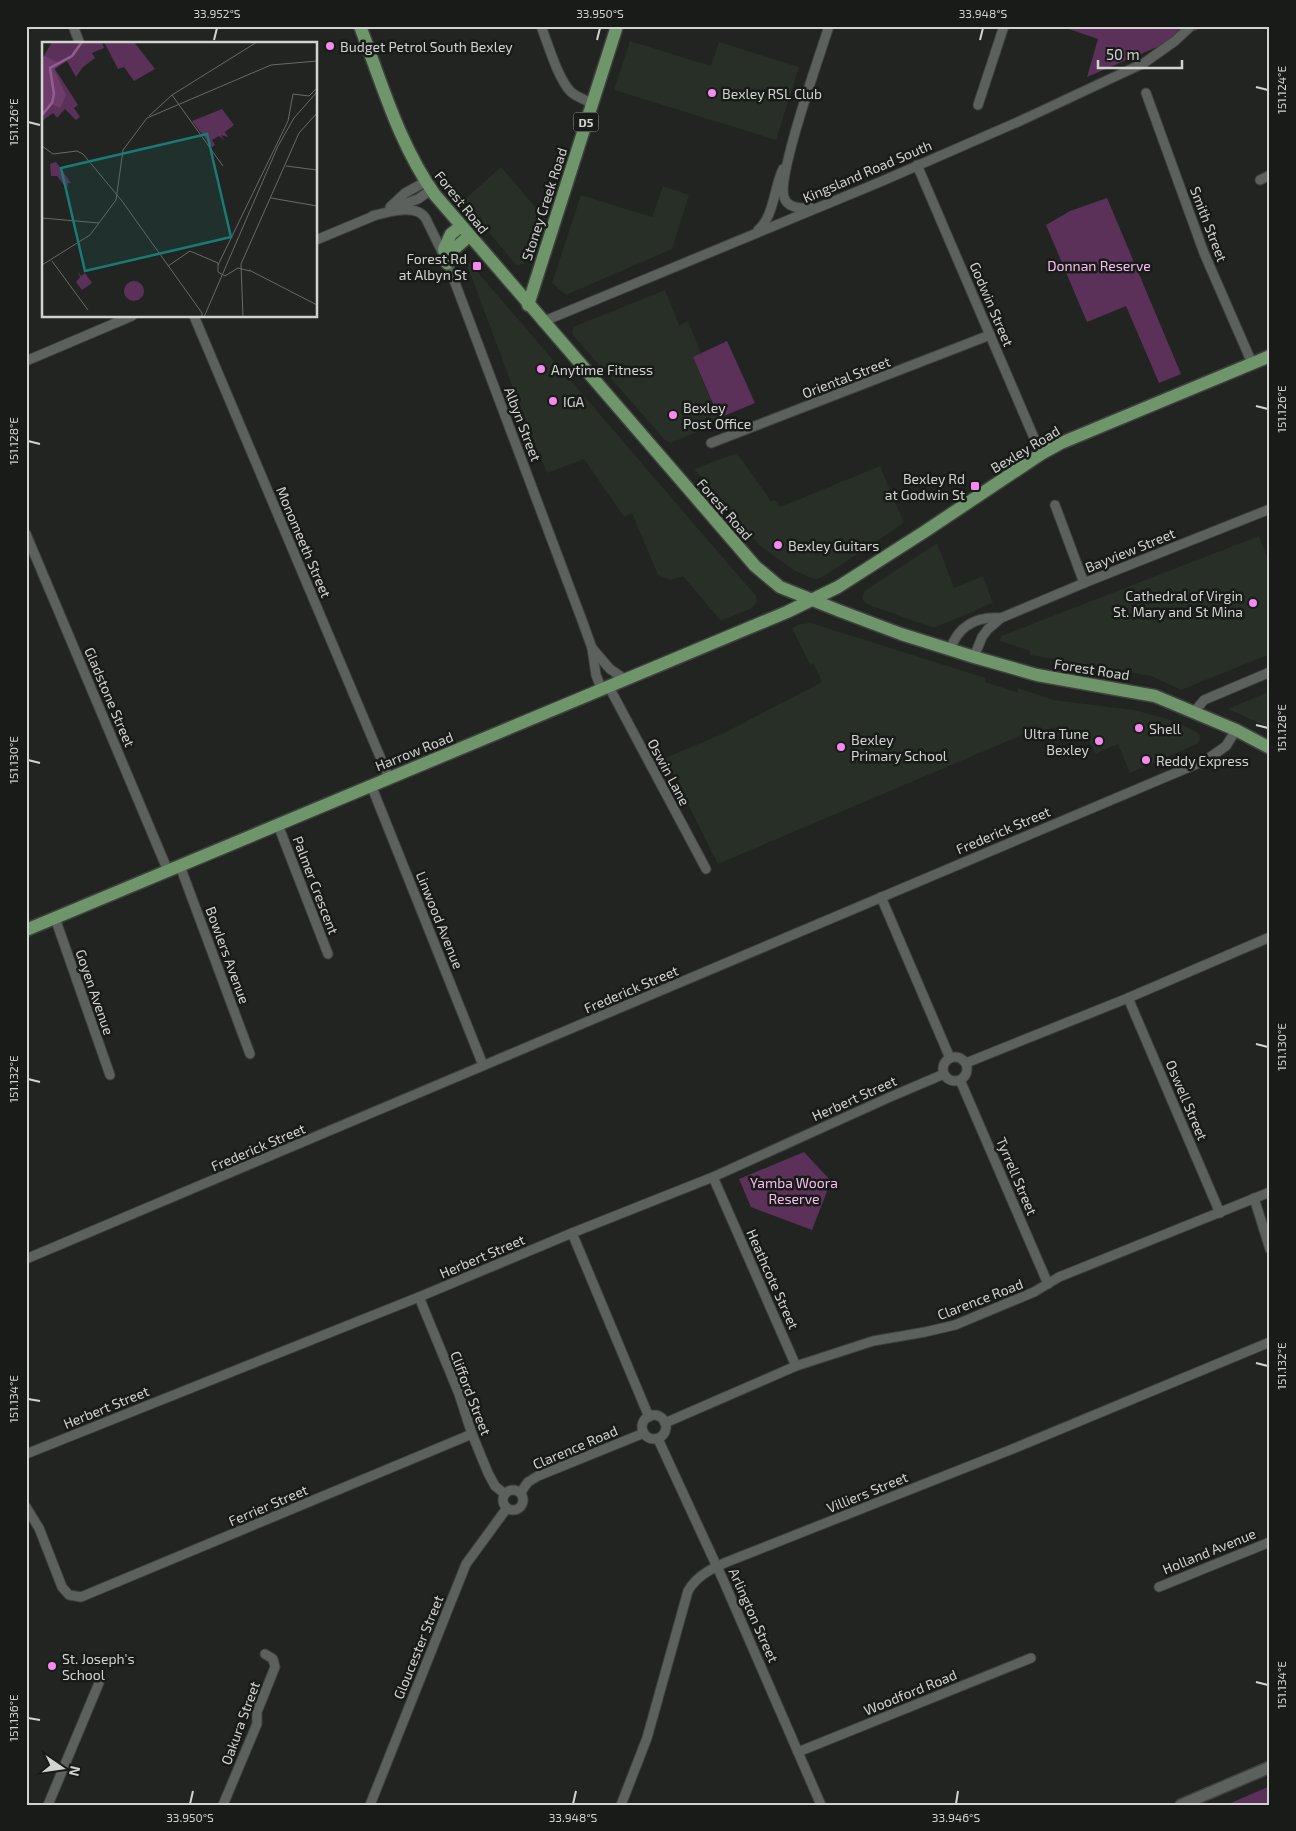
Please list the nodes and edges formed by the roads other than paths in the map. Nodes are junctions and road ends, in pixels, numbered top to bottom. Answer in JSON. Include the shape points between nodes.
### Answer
{"nodes":[{"id":1,"x":73,"y":26,"type":"edge"},
{"id":2,"x":360,"y":26,"type":"edge"},
{"id":3,"x":541,"y":26,"type":"edge"},
{"id":4,"x":616,"y":26,"type":"edge"},
{"id":5,"x":829,"y":26,"type":"edge"},
{"id":6,"x":1004,"y":26,"type":"edge"},
{"id":7,"x":1191,"y":26,"type":"edge"},
{"id":8,"x":79,"y":42,"type":"edge"},
{"id":9,"x":1146,"y":93,"type":"dead end"},
{"id":10,"x":592,"y":102,"type":"junction"},
{"id":11,"x":978,"y":105,"type":"dead end"},
{"id":12,"x":790,"y":153,"type":"junction"},
{"id":13,"x":917,"y":165,"type":"junction"},
{"id":14,"x":1270,"y":175,"type":"edge"},
{"id":15,"x":1260,"y":180,"type":"dead end"},
{"id":16,"x":428,"y":186,"type":"junction"},
{"id":17,"x":839,"y":198,"type":"junction"},
{"id":18,"x":372,"y":216,"type":"junction"},
{"id":19,"x":460,"y":226,"type":"junction"},
{"id":20,"x":469,"y":236,"type":"junction"},
{"id":21,"x":747,"y":236,"type":"junction"},
{"id":22,"x":318,"y":239,"type":"edge"},
{"id":23,"x":447,"y":263,"type":"junction"},
{"id":24,"x":528,"y":305,"type":"junction"},
{"id":25,"x":127,"y":318,"type":"edge"},
{"id":26,"x":195,"y":318,"type":"edge"},
{"id":27,"x":542,"y":322,"type":"junction"},
{"id":28,"x":990,"y":336,"type":"junction"},
{"id":29,"x":1270,"y":356,"type":"edge"},
{"id":30,"x":26,"y":361,"type":"edge"},
{"id":31,"x":1252,"y":363,"type":"junction"},
{"id":32,"x":712,"y":443,"type":"dead end"},
{"id":33,"x":1040,"y":454,"type":"junction"},
{"id":34,"x":1055,"y":505,"type":"dead end"},
{"id":35,"x":1270,"y":509,"type":"edge"},
{"id":36,"x":26,"y":534,"type":"edge"},
{"id":37,"x":1084,"y":583,"type":"junction"},
{"id":38,"x":812,"y":600,"type":"junction"},
{"id":39,"x":1001,"y":618,"type":"junction"},
{"id":40,"x":592,"y":648,"type":"junction"},
{"id":41,"x":950,"y":650,"type":"junction"},
{"id":42,"x":974,"y":657,"type":"junction"},
{"id":43,"x":1270,"y":672,"type":"edge"},
{"id":44,"x":626,"y":680,"type":"junction"},
{"id":45,"x":605,"y":689,"type":"junction"},
{"id":46,"x":1194,"y":712,"type":"junction"},
{"id":47,"x":1236,"y":730,"type":"junction"},
{"id":48,"x":1270,"y":748,"type":"edge"},
{"id":49,"x":389,"y":778,"type":"junction"},
{"id":50,"x":371,"y":785,"type":"junction"},
{"id":51,"x":278,"y":825,"type":"junction"},
{"id":52,"x":174,"y":868,"type":"junction"},
{"id":53,"x":706,"y":869,"type":"dead end"},
{"id":54,"x":880,"y":897,"type":"junction"},
{"id":55,"x":55,"y":918,"type":"junction"},
{"id":56,"x":26,"y":930,"type":"edge"},
{"id":57,"x":1269,"y":937,"type":"edge"},
{"id":58,"x":328,"y":954,"type":"dead end"},
{"id":59,"x":1128,"y":998,"type":"junction"},
{"id":60,"x":250,"y":1054,"type":"dead end"},
{"id":61,"x":950,"y":1058,"type":"junction"},
{"id":62,"x":966,"y":1063,"type":"junction"},
{"id":63,"x":483,"y":1066,"type":"junction"},
{"id":64,"x":944,"y":1074,"type":"junction"},
{"id":65,"x":110,"y":1076,"type":"dead end"},
{"id":66,"x":960,"y":1080,"type":"junction"},
{"id":67,"x":712,"y":1176,"type":"junction"},
{"id":68,"x":1270,"y":1192,"type":"edge"},
{"id":69,"x":1254,"y":1198,"type":"junction"},
{"id":70,"x":1220,"y":1213,"type":"junction"},
{"id":71,"x":572,"y":1233,"type":"junction"},
{"id":72,"x":1270,"y":1249,"type":"edge"},
{"id":73,"x":26,"y":1260,"type":"edge"},
{"id":74,"x":1048,"y":1284,"type":"junction"},
{"id":75,"x":419,"y":1297,"type":"junction"},
{"id":76,"x":1270,"y":1342,"type":"edge"},
{"id":77,"x":796,"y":1366,"type":"junction"},
{"id":78,"x":649,"y":1417,"type":"junction"},
{"id":79,"x":665,"y":1423,"type":"junction"},
{"id":80,"x":644,"y":1433,"type":"junction"},
{"id":81,"x":472,"y":1434,"type":"junction"},
{"id":82,"x":658,"y":1439,"type":"junction"},
{"id":83,"x":29,"y":1453,"type":"edge"},
{"id":84,"x":26,"y":1461,"type":"edge"},
{"id":85,"x":521,"y":1492,"type":"junction"},
{"id":86,"x":505,"y":1494,"type":"junction"},
{"id":87,"x":26,"y":1507,"type":"edge"},
{"id":88,"x":507,"y":1508,"type":"junction"},
{"id":89,"x":1270,"y":1542,"type":"edge"},
{"id":90,"x":717,"y":1566,"type":"junction"},
{"id":91,"x":1159,"y":1587,"type":"dead end"},
{"id":92,"x":266,"y":1654,"type":"dead end"},
{"id":93,"x":1031,"y":1658,"type":"dead end"},
{"id":94,"x":99,"y":1683,"type":"dead end"},
{"id":95,"x":798,"y":1752,"type":"junction"},
{"id":96,"x":1270,"y":1767,"type":"edge"},
{"id":97,"x":48,"y":1805,"type":"edge"},
{"id":98,"x":223,"y":1805,"type":"edge"},
{"id":99,"x":370,"y":1805,"type":"edge"},
{"id":100,"x":621,"y":1805,"type":"edge"},
{"id":101,"x":820,"y":1805,"type":"edge"},
{"id":102,"x":1181,"y":1805,"type":"edge"}],
"edges":[{"from":1,"to":8,"type":"street"},
{"from":2,"to":16,"type":"main road","name":"Forest Road","via":[[396,123]]},
{"from":3,"to":10,"type":"street","via":[[563,81],[571,92]]},
{"from":4,"to":10,"type":"main road","name":"Stoney Creek Road","number":"D5"},
{"from":5,"to":12,"type":"street"},
{"from":6,"to":11,"type":"street"},
{"from":7,"to":13,"type":"street","name":"Kingsland Road South","via":[[1158,54],[1128,71]]},
{"from":9,"to":31,"type":"street","name":"Smith Street","via":[[1204,253]]},
{"from":10,"to":24,"type":"main road","name":"Stoney Creek Road","number":"D5"},
{"from":12,"to":17,"type":"street","via":[[783,191],[787,202],[797,208],[805,208]]},
{"from":12,"to":21,"type":"street","via":[[777,182],[766,221]]},
{"from":13,"to":17,"type":"street","name":"Kingsland Road South"},
{"from":13,"to":28,"type":"street","name":"Godwin Street"},
{"from":14,"to":15,"type":"street"},
{"from":16,"to":18,"type":"street","via":[[403,195]]},
{"from":16,"to":19,"type":"main road","name":"Forest Road"},
{"from":17,"to":21,"type":"street","name":"Kingsland Road South"},
{"from":18,"to":22,"type":"street"},
{"from":18,"to":23,"type":"street","name":"Albyn Street","via":[[409,210],[422,213]]},
{"from":19,"to":20,"type":"main road","name":"Forest Road"},
{"from":19,"to":23,"type":"main road","via":[[451,234],[444,249]]},
{"from":20,"to":23,"type":"main road","via":[[453,250]]},
{"from":20,"to":24,"type":"main road","name":"Forest Road"},
{"from":21,"to":27,"type":"street","name":"Kingsland Road South"},
{"from":23,"to":40,"type":"street","name":"Albyn Street"},
{"from":24,"to":27,"type":"main road","name":"Forest Road"},
{"from":25,"to":30,"type":"street"},
{"from":26,"to":49,"type":"street","name":"Monomeeth Street"},
{"from":27,"to":38,"type":"main road","name":"Forest Road","via":[[755,566],[780,587]]},
{"from":28,"to":32,"type":"street","name":"Oriental Street"},
{"from":28,"to":33,"type":"street","name":"Godwin Street"},
{"from":29,"to":31,"type":"main road","name":"Bexley Road"},
{"from":31,"to":33,"type":"main road","name":"Bexley Road"},
{"from":33,"to":38,"type":"main road","name":"Bexley Road","via":[[924,532]]},
{"from":34,"to":37,"type":"street"},
{"from":35,"to":37,"type":"street","name":"Bayview Street"},
{"from":36,"to":52,"type":"street","name":"Gladstone Street"},
{"from":37,"to":39,"type":"street","name":"Bayview Street"},
{"from":38,"to":41,"type":"main road","name":"Forest Road"},
{"from":38,"to":44,"type":"main road","name":"Harrow Road"},
{"from":39,"to":41,"type":"street","name":"Bayview Street","via":[[988,617],[964,628],[957,634]]},
{"from":39,"to":42,"type":"street","name":"Bayview Street","via":[[982,637]]},
{"from":40,"to":44,"type":"street","name":"Albyn Street","via":[[610,669]]},
{"from":40,"to":45,"type":"street","name":"Albyn Street","via":[[596,675]]},
{"from":41,"to":42,"type":"main road","name":"Forest Road"},
{"from":42,"to":46,"type":"main road","name":"Forest Road","via":[[1037,675],[1145,693]]},
{"from":43,"to":46,"type":"street","via":[[1204,700]]},
{"from":44,"to":45,"type":"main road","name":"Harrow Road"},
{"from":45,"to":49,"type":"main road","name":"Harrow Road"},
{"from":45,"to":53,"type":"street","name":"Oswin Lane"},
{"from":46,"to":47,"type":"main road","name":"Forest Road"},
{"from":47,"to":48,"type":"main road","name":"Forest Road"},
{"from":47,"to":54,"type":"street","name":"Frederick Street","via":[[1226,746],[1206,760]]},
{"from":49,"to":50,"type":"main road","name":"Harrow Road"},
{"from":50,"to":51,"type":"main road","name":"Harrow Road"},
{"from":50,"to":63,"type":"street","name":"Linwood Avenue"},
{"from":51,"to":52,"type":"main road","name":"Harrow Road"},
{"from":51,"to":58,"type":"street","name":"Palmer Crescent"},
{"from":52,"to":55,"type":"main road","name":"Harrow Road"},
{"from":52,"to":60,"type":"street","name":"Bowlers Avenue"},
{"from":54,"to":61,"type":"street"},
{"from":54,"to":63,"type":"street","name":"Frederick Street"},
{"from":55,"to":56,"type":"main road","name":"Harrow Road"},
{"from":55,"to":65,"type":"street","name":"Goyen Avenue"},
{"from":57,"to":59,"type":"street"},
{"from":59,"to":62,"type":"street"},
{"from":59,"to":70,"type":"street","name":"Oswell Street"},
{"from":61,"to":62,"type":"street","via":[[959,1058]]},
{"from":61,"to":64,"type":"street","via":[[944,1065]]},
{"from":62,"to":66,"type":"street","via":[[966,1073]]},
{"from":63,"to":73,"type":"street","name":"Frederick Street"},
{"from":64,"to":66,"type":"street","via":[[951,1080]]},
{"from":64,"to":67,"type":"street","name":"Herbert Street"},
{"from":66,"to":74,"type":"street","name":"Tyrrell Street"},
{"from":67,"to":71,"type":"street","name":"Herbert Street"},
{"from":67,"to":77,"type":"street","name":"Heathcote Street"},
{"from":68,"to":69,"type":"street","name":"Clarence Road"},
{"from":69,"to":70,"type":"street","name":"Clarence Road"},
{"from":69,"to":72,"type":"street"},
{"from":70,"to":74,"type":"street","name":"Clarence Road"},
{"from":71,"to":75,"type":"street","name":"Herbert Street"},
{"from":71,"to":78,"type":"street"},
{"from":74,"to":77,"type":"street","name":"Clarence Road","via":[[955,1325],[873,1341]]},
{"from":75,"to":81,"type":"street","name":"Clifford Street"},
{"from":75,"to":83,"type":"street","name":"Herbert Street"},
{"from":76,"to":90,"type":"street","name":"Villiers Street"},
{"from":77,"to":79,"type":"street","name":"Clarence Road"},
{"from":78,"to":79,"type":"street","via":[[658,1416]]},
{"from":78,"to":80,"type":"street","via":[[643,1424]]},
{"from":79,"to":82,"type":"street","via":[[665,1432]]},
{"from":80,"to":82,"type":"street"},
{"from":80,"to":85,"type":"street","name":"Clarence Road","via":[[538,1476]]},
{"from":81,"to":86,"type":"street","name":"Clifford Street","via":[[494,1486]]},
{"from":81,"to":87,"type":"street","name":"Ferrier Street","via":[[85,1596],[73,1596],[62,1587],[39,1528]]},
{"from":82,"to":90,"type":"street","name":"Arlington Street"},
{"from":83,"to":84,"type":"street"},
{"from":85,"to":86,"type":"street","via":[[509,1490]]},
{"from":85,"to":88,"type":"street","via":[[524,1499],[521,1507]]},
{"from":86,"to":88,"type":"street","via":[[503,1499]]},
{"from":88,"to":99,"type":"street","name":"Gloucester Street","via":[[466,1564]]},
{"from":89,"to":91,"type":"street","name":"Holland Avenue"},
{"from":90,"to":95,"type":"street","name":"Arlington Street"},
{"from":90,"to":100,"type":"street","name":"Villiers Street","via":[[693,1582],[688,1591],[647,1738]]},
{"from":92,"to":98,"type":"street","name":"Oakura Street","via":[[274,1659],[275,1667],[257,1712],[257,1724]]},
{"from":93,"to":95,"type":"street","name":"Woodford Road"},
{"from":94,"to":97,"type":"street"},
{"from":95,"to":101,"type":"street","name":"Arlington Street"},
{"from":96,"to":102,"type":"street"}]}
